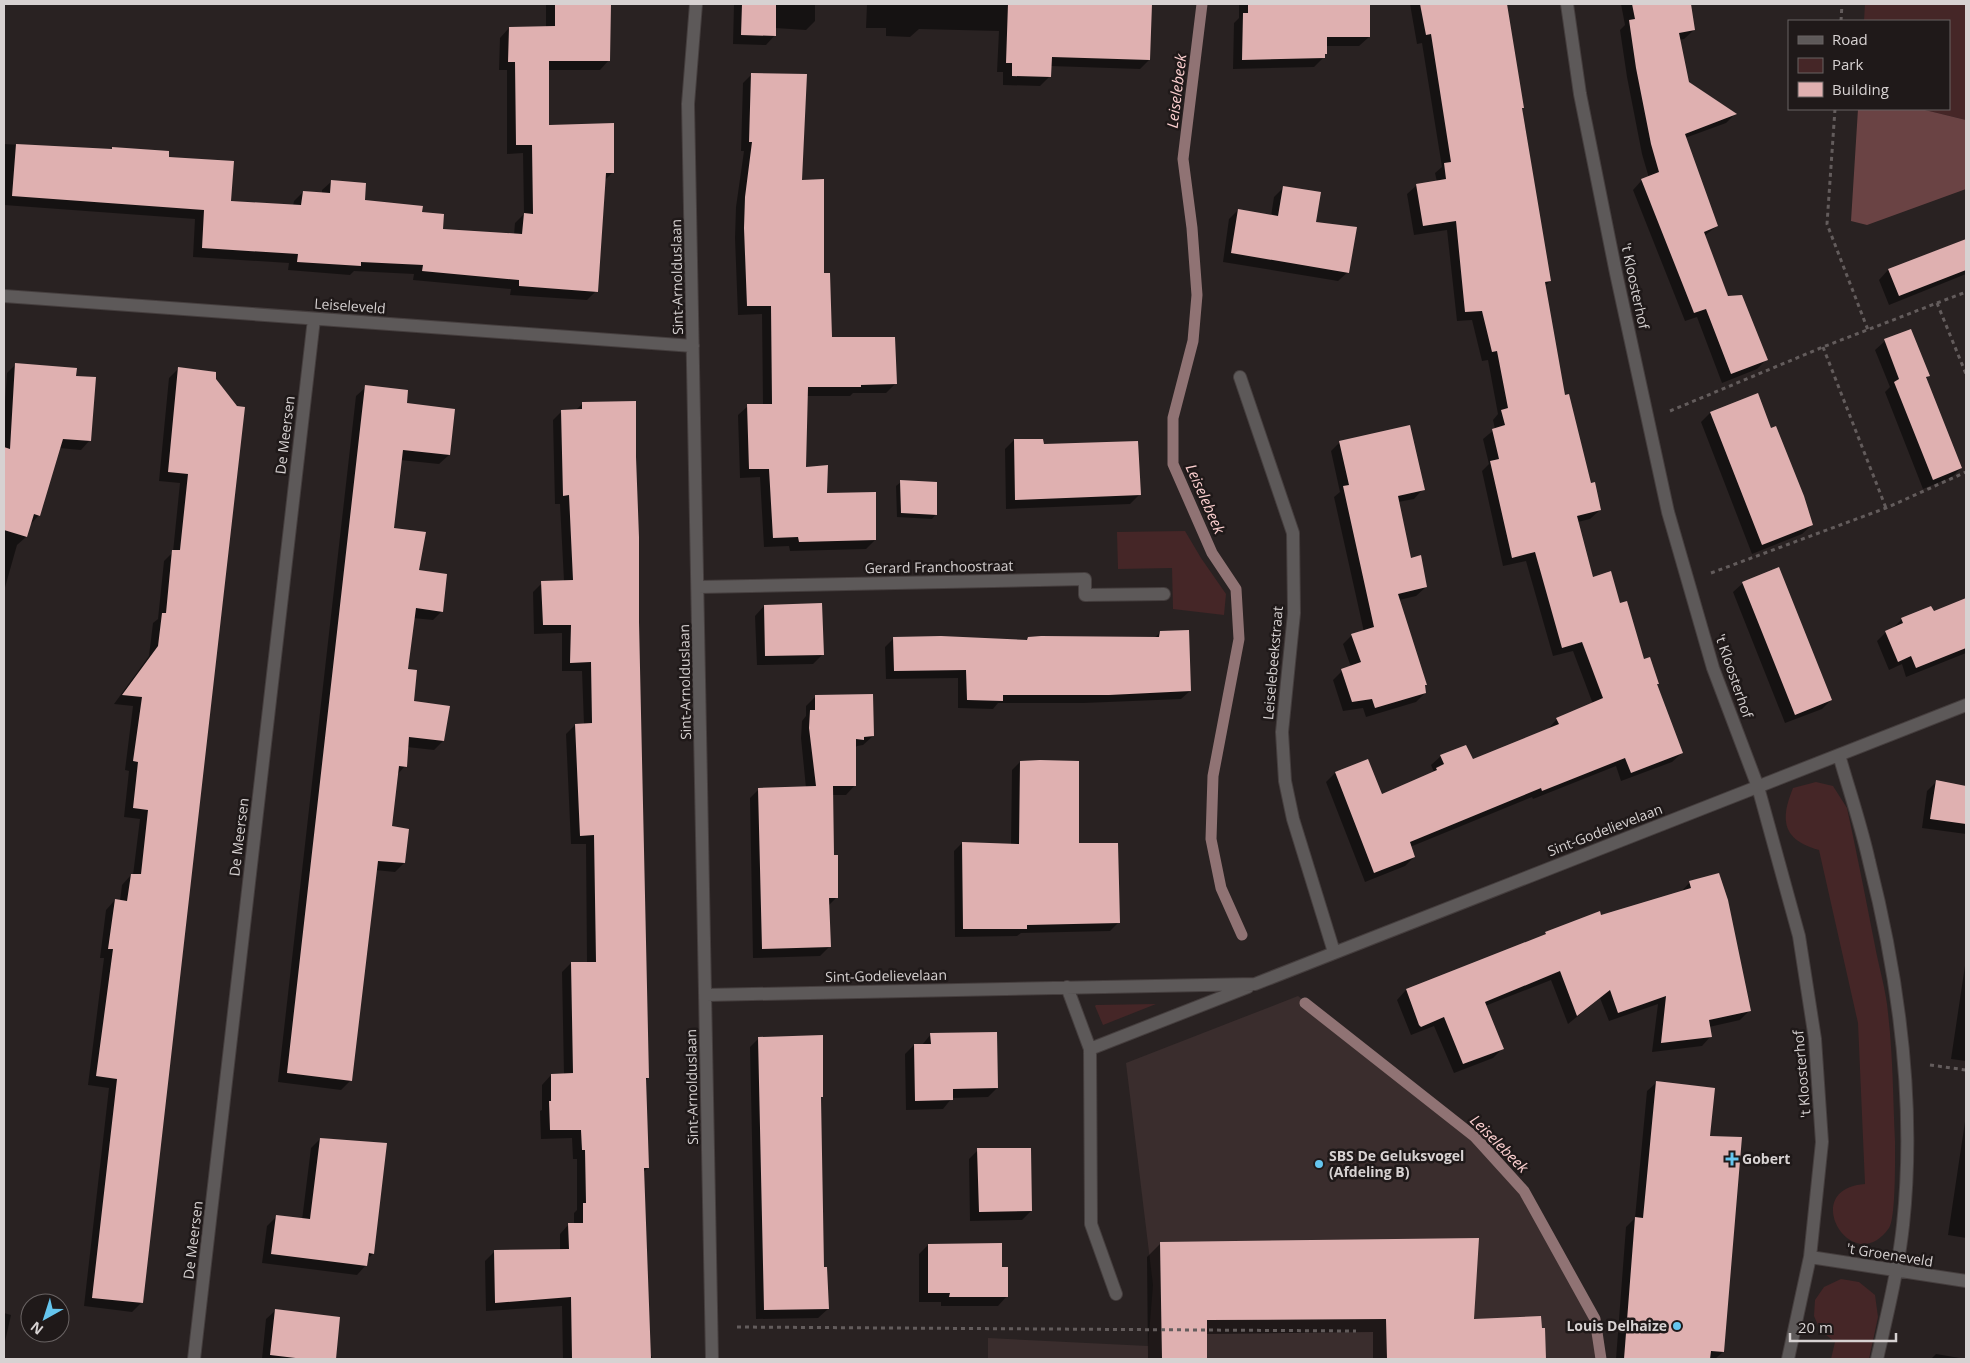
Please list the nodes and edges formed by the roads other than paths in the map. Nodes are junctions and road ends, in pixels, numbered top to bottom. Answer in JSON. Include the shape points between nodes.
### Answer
{"nodes":[{"id":1,"x":696,"y":4,"type":"edge"},
{"id":2,"x":1567,"y":4,"type":"edge"},
{"id":3,"x":4,"y":296,"type":"edge"},
{"id":4,"x":314,"y":319,"type":"junction"},
{"id":5,"x":693,"y":346,"type":"junction"},
{"id":6,"x":1240,"y":377,"type":"dead end"},
{"id":7,"x":698,"y":587,"type":"junction"},
{"id":8,"x":1164,"y":594,"type":"dead end"},
{"id":9,"x":1966,"y":705,"type":"edge"},
{"id":10,"x":1839,"y":755,"type":"junction"},
{"id":11,"x":1758,"y":786,"type":"junction"},
{"id":12,"x":1334,"y":952,"type":"junction"},
{"id":13,"x":1256,"y":984,"type":"junction"},
{"id":14,"x":1067,"y":987,"type":"junction"},
{"id":15,"x":706,"y":995,"type":"junction"},
{"id":16,"x":1090,"y":1049,"type":"junction"},
{"id":17,"x":1810,"y":1257,"type":"junction"},
{"id":18,"x":1897,"y":1271,"type":"junction"},
{"id":19,"x":1966,"y":1281,"type":"edge"},
{"id":20,"x":1116,"y":1294,"type":"dead end"},
{"id":21,"x":194,"y":1359,"type":"edge"},
{"id":22,"x":712,"y":1359,"type":"edge"},
{"id":23,"x":1788,"y":1359,"type":"edge"},
{"id":24,"x":1877,"y":1359,"type":"edge"}],
"edges":[{"from":1,"to":5,"type":"street","name":"Sint-Arnolduslaan","via":[[688,104]]},
{"from":2,"to":11,"type":"street","name":"'t Kloosterhof","via":[[1580,94],[1668,512],[1713,668]]},
{"from":3,"to":4,"type":"street","name":"Leiseleveld"},
{"from":4,"to":5,"type":"street","name":"Leiseleveld"},
{"from":4,"to":21,"type":"street","name":"De Meersen"},
{"from":5,"to":7,"type":"street","name":"Sint-Arnolduslaan"},
{"from":6,"to":12,"type":"street","name":"Leiselebeekstraat","via":[[1293,533],[1294,613],[1282,732],[1285,781],[1293,819]]},
{"from":7,"to":8,"type":"street","name":"Gerard Franchoostraat","via":[[1085,579],[1086,595]]},
{"from":7,"to":15,"type":"street","name":"Sint-Arnolduslaan"},
{"from":9,"to":10,"type":"street","name":"Sint-Godelievelaan"},
{"from":10,"to":11,"type":"street","name":"Sint-Godelievelaan"},
{"from":10,"to":18,"type":"street","via":[[1869,859],[1897,998],[1907,1116],[1903,1225]]},
{"from":11,"to":12,"type":"street","name":"Sint-Godelievelaan"},
{"from":11,"to":17,"type":"street","name":"'t Kloosterhof","via":[[1799,936],[1815,1040],[1822,1142]]},
{"from":12,"to":13,"type":"street","name":"Sint-Godelievelaan"},
{"from":13,"to":14,"type":"street","name":"Sint-Godelievelaan"},
{"from":13,"to":16,"type":"street","name":"Sint-Godelievelaan"},
{"from":14,"to":15,"type":"street","name":"Sint-Godelievelaan"},
{"from":14,"to":16,"type":"street"},
{"from":15,"to":22,"type":"street","name":"Sint-Arnolduslaan"},
{"from":16,"to":20,"type":"street","via":[[1091,1224]]},
{"from":17,"to":18,"type":"street","name":"'t Groeneveld"},
{"from":17,"to":23,"type":"street","name":"'t Kloosterhof"},
{"from":18,"to":19,"type":"street","name":"'t Groeneveld"},
{"from":18,"to":24,"type":"street"}]}
